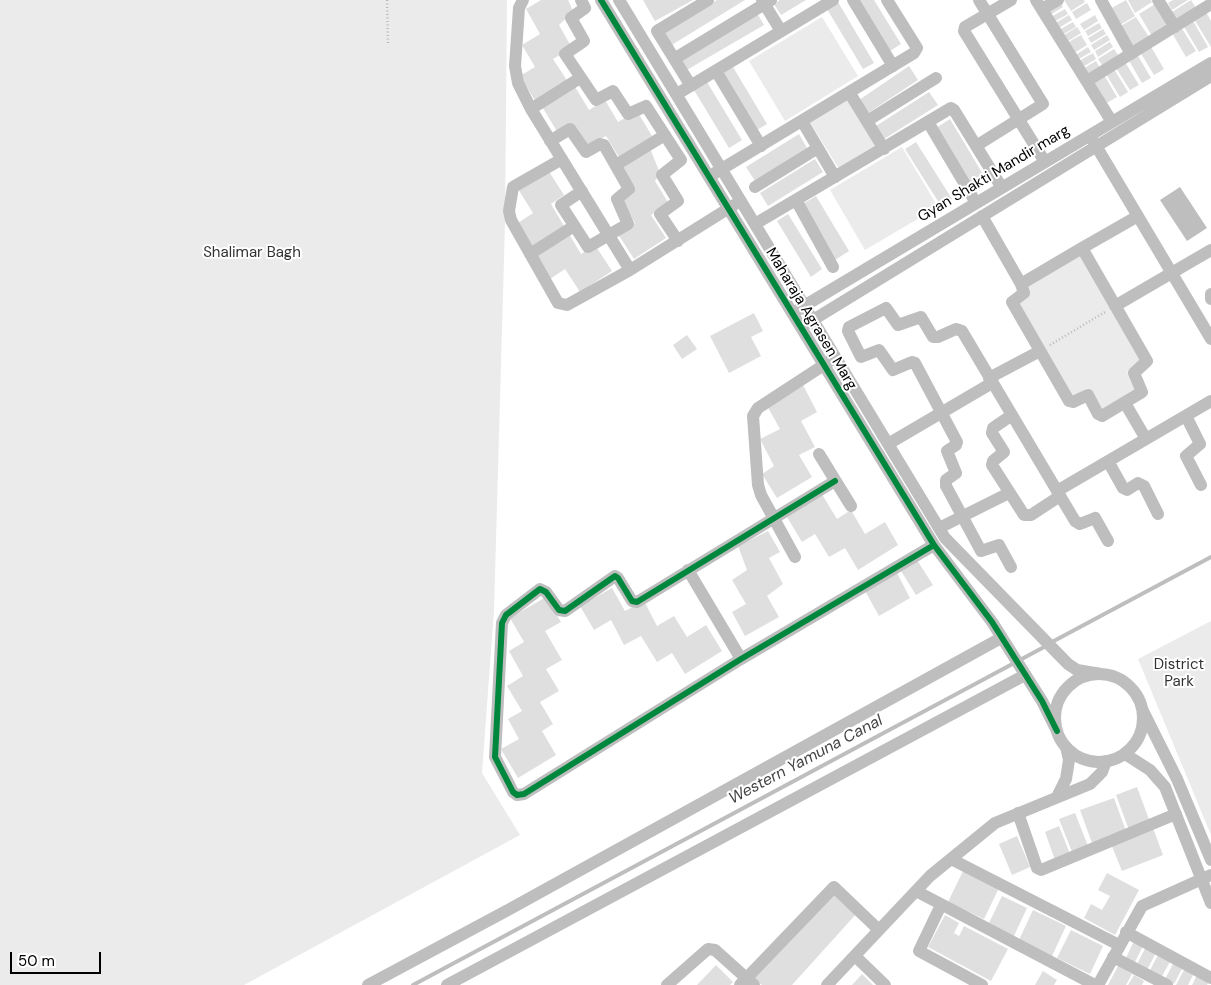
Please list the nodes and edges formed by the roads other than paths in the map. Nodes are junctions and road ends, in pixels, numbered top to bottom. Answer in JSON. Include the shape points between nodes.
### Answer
{"nodes":[{"id":1,"x":523,"y":0,"type":"edge"},
{"id":2,"x":581,"y":0,"type":"edge"},
{"id":3,"x":601,"y":0,"type":"edge"},
{"id":4,"x":620,"y":0,"type":"edge"},
{"id":5,"x":708,"y":0,"type":"edge"},
{"id":6,"x":833,"y":0,"type":"edge"},
{"id":7,"x":854,"y":0,"type":"edge"},
{"id":8,"x":887,"y":0,"type":"edge"},
{"id":9,"x":979,"y":0,"type":"edge"},
{"id":10,"x":1011,"y":0,"type":"edge"},
{"id":11,"x":1058,"y":0,"type":"edge"},
{"id":12,"x":1101,"y":0,"type":"edge"},
{"id":13,"x":1158,"y":0,"type":"edge"},
{"id":14,"x":766,"y":1,"type":"edge"},
{"id":15,"x":1205,"y":4,"type":"edge"},
{"id":16,"x":1039,"y":5,"type":"edge"},
{"id":17,"x":988,"y":14,"type":"junction"},
{"id":18,"x":1175,"y":27,"type":"junction"},
{"id":19,"x":781,"y":31,"type":"junction"},
{"id":20,"x":1131,"y":54,"type":"junction"},
{"id":21,"x":674,"y":59,"type":"junction"},
{"id":22,"x":1211,"y":63,"type":"edge"},
{"id":23,"x":893,"y":66,"type":"junction"},
{"id":24,"x":716,"y":71,"type":"junction"},
{"id":25,"x":1211,"y":76,"type":"edge"},
{"id":26,"x":580,"y":78,"type":"junction"},
{"id":27,"x":936,"y":78,"type":"dead end"},
{"id":28,"x":1087,"y":82,"type":"junction"},
{"id":29,"x":691,"y":86,"type":"junction"},
{"id":30,"x":849,"y":92,"type":"junction"},
{"id":31,"x":676,"y":94,"type":"junction"},
{"id":32,"x":531,"y":110,"type":"junction"},
{"id":33,"x":1019,"y":120,"type":"junction"},
{"id":34,"x":802,"y":121,"type":"junction"},
{"id":35,"x":867,"y":121,"type":"junction"},
{"id":36,"x":928,"y":122,"type":"junction"},
{"id":37,"x":1112,"y":122,"type":"junction"},
{"id":38,"x":665,"y":136,"type":"junction"},
{"id":39,"x":550,"y":141,"type":"junction"},
{"id":40,"x":1093,"y":141,"type":"junction"},
{"id":41,"x":761,"y":146,"type":"junction"},
{"id":42,"x":976,"y":146,"type":"junction"},
{"id":43,"x":818,"y":148,"type":"junction"},
{"id":44,"x":884,"y":149,"type":"junction"},
{"id":45,"x":562,"y":159,"type":"junction"},
{"id":46,"x":1045,"y":162,"type":"junction"},
{"id":47,"x":616,"y":165,"type":"junction"},
{"id":48,"x":722,"y":169,"type":"junction"},
{"id":49,"x":709,"y":176,"type":"junction"},
{"id":50,"x":836,"y":177,"type":"junction"},
{"id":51,"x":755,"y":187,"type":"dead end"},
{"id":52,"x":1002,"y":188,"type":"junction"},
{"id":53,"x":582,"y":191,"type":"junction"},
{"id":54,"x":796,"y":200,"type":"junction"},
{"id":55,"x":741,"y":201,"type":"junction"},
{"id":56,"x":976,"y":203,"type":"junction"},
{"id":57,"x":729,"y":209,"type":"junction"},
{"id":58,"x":982,"y":216,"type":"junction"},
{"id":59,"x":1138,"y":216,"type":"junction"},
{"id":60,"x":755,"y":224,"type":"junction"},
{"id":61,"x":574,"y":226,"type":"junction"},
{"id":62,"x":609,"y":235,"type":"junction"},
{"id":63,"x":678,"y":241,"type":"junction"},
{"id":64,"x":1082,"y":248,"type":"junction"},
{"id":65,"x":1210,"y":253,"type":"edge"},
{"id":66,"x":530,"y":254,"type":"junction"},
{"id":67,"x":833,"y":267,"type":"dead end"},
{"id":68,"x":630,"y":270,"type":"junction"},
{"id":69,"x":1172,"y":273,"type":"junction"},
{"id":70,"x":1021,"y":284,"type":"junction"},
{"id":71,"x":1211,"y":294,"type":"edge"},
{"id":72,"x":1211,"y":299,"type":"edge"},
{"id":73,"x":805,"y":306,"type":"junction"},
{"id":74,"x":1115,"y":306,"type":"junction"},
{"id":75,"x":793,"y":313,"type":"junction"},
{"id":76,"x":813,"y":320,"type":"junction"},
{"id":77,"x":1207,"y":325,"type":"edge"},
{"id":78,"x":802,"y":327,"type":"junction"},
{"id":79,"x":1211,"y":339,"type":"edge"},
{"id":80,"x":1040,"y":351,"type":"junction"},
{"id":81,"x":836,"y":357,"type":"junction"},
{"id":82,"x":823,"y":365,"type":"junction"},
{"id":83,"x":991,"y":380,"type":"junction"},
{"id":84,"x":1211,"y":401,"type":"edge"},
{"id":85,"x":1125,"y":403,"type":"junction"},
{"id":86,"x":942,"y":413,"type":"junction"},
{"id":87,"x":1012,"y":415,"type":"junction"},
{"id":88,"x":1186,"y":416,"type":"junction"},
{"id":89,"x":1146,"y":439,"type":"junction"},
{"id":90,"x":888,"y":444,"type":"junction"},
{"id":91,"x":819,"y":454,"type":"dead end"},
{"id":92,"x":1108,"y":461,"type":"junction"},
{"id":93,"x":835,"y":481,"type":"junction"},
{"id":94,"x":1201,"y":485,"type":"dead end"},
{"id":95,"x":1009,"y":493,"type":"junction"},
{"id":96,"x":1059,"y":493,"type":"junction"},
{"id":97,"x":851,"y":506,"type":"dead end"},
{"id":98,"x":1158,"y":514,"type":"dead end"},
{"id":99,"x":962,"y":516,"type":"junction"},
{"id":100,"x":774,"y":518,"type":"junction"},
{"id":101,"x":939,"y":528,"type":"junction"},
{"id":102,"x":1108,"y":542,"type":"dead end"},
{"id":103,"x":934,"y":545,"type":"junction"},
{"id":104,"x":795,"y":557,"type":"dead end"},
{"id":105,"x":1011,"y":567,"type":"dead end"},
{"id":106,"x":688,"y":570,"type":"junction"},
{"id":107,"x":1003,"y":642,"type":"junction"},
{"id":108,"x":741,"y":658,"type":"junction"},
{"id":109,"x":1101,"y":674,"type":"junction"},
{"id":110,"x":1026,"y":675,"type":"junction"},
{"id":111,"x":1142,"y":709,"type":"junction"},
{"id":112,"x":1057,"y":731,"type":"junction"},
{"id":113,"x":1066,"y":747,"type":"junction"},
{"id":114,"x":1125,"y":754,"type":"junction"},
{"id":115,"x":1106,"y":762,"type":"junction"},
{"id":116,"x":1057,"y":797,"type":"junction"},
{"id":117,"x":1018,"y":813,"type":"junction"},
{"id":118,"x":1176,"y":814,"type":"junction"},
{"id":119,"x":951,"y":859,"type":"junction"},
{"id":120,"x":1211,"y":860,"type":"edge"},
{"id":121,"x":1206,"y":877,"type":"edge"},
{"id":122,"x":916,"y":891,"type":"junction"},
{"id":123,"x":1211,"y":903,"type":"edge"},
{"id":124,"x":942,"y":905,"type":"junction"},
{"id":125,"x":879,"y":930,"type":"junction"},
{"id":126,"x":1126,"y":932,"type":"junction"},
{"id":127,"x":1119,"y":945,"type":"junction"},
{"id":128,"x":855,"y":956,"type":"junction"},
{"id":129,"x":1113,"y":957,"type":"junction"},
{"id":130,"x":1211,"y":978,"type":"edge"},
{"id":131,"x":747,"y":983,"type":"edge"},
{"id":132,"x":368,"y":985,"type":"edge"},
{"id":133,"x":448,"y":985,"type":"edge"},
{"id":134,"x":667,"y":985,"type":"edge"},
{"id":135,"x":828,"y":985,"type":"edge"},
{"id":136,"x":885,"y":985,"type":"edge"},
{"id":137,"x":982,"y":985,"type":"edge"},
{"id":138,"x":1096,"y":985,"type":"edge"},
{"id":139,"x":1167,"y":985,"type":"edge"}],
"edges":[{"from":1,"to":32,"type":"street","via":[[519,8],[515,66],[518,83]]},
{"from":2,"to":26,"type":"street","via":[[585,8],[570,18],[584,42],[565,54]]},
{"from":3,"to":49,"type":"street","name":"Maharaja Agrasen Marg"},
{"from":4,"to":31,"type":"street","name":"Maharaja Agrasen Marg"},
{"from":5,"to":21,"type":"street","via":[[657,31]]},
{"from":6,"to":19,"type":"street"},
{"from":7,"to":23,"type":"street"},
{"from":8,"to":23,"type":"street","via":[[916,48],[914,53]]},
{"from":9,"to":17,"type":"street"},
{"from":10,"to":17,"type":"street"},
{"from":11,"to":16,"type":"street"},
{"from":12,"to":20,"type":"street"},
{"from":13,"to":18,"type":"street"},
{"from":14,"to":19,"type":"street"},
{"from":14,"to":21,"type":"street"},
{"from":15,"to":18,"type":"street"},
{"from":16,"to":28,"type":"street"},
{"from":17,"to":33,"type":"street","via":[[1042,102],[1040,107]]},
{"from":17,"to":33,"type":"street","via":[[964,31]]},
{"from":18,"to":20,"type":"street"},
{"from":19,"to":24,"type":"street"},
{"from":20,"to":28,"type":"street"},
{"from":21,"to":29,"type":"street"},
{"from":22,"to":37,"type":"street","name":"Gyan Shakti Mandir marg"},
{"from":23,"to":30,"type":"street"},
{"from":24,"to":29,"type":"street"},
{"from":24,"to":41,"type":"street"},
{"from":25,"to":40,"type":"street","name":"Gyan Shakti Mandir marg"},
{"from":26,"to":32,"type":"street"},
{"from":26,"to":38,"type":"street","via":[[596,100],[613,91],[628,114],[646,106]]},
{"from":27,"to":35,"type":"street"},
{"from":28,"to":37,"type":"street"},
{"from":29,"to":31,"type":"street"},
{"from":30,"to":34,"type":"street"},
{"from":30,"to":35,"type":"street"},
{"from":31,"to":48,"type":"street","name":"Maharaja Agrasen Marg"},
{"from":32,"to":39,"type":"street"},
{"from":33,"to":42,"type":"street"},
{"from":33,"to":46,"type":"street"},
{"from":34,"to":41,"type":"street"},
{"from":34,"to":43,"type":"street"},
{"from":35,"to":44,"type":"street"},
{"from":36,"to":42,"type":"street","via":[[953,108]]},
{"from":36,"to":44,"type":"street"},
{"from":36,"to":56,"type":"street"},
{"from":37,"to":40,"type":"street","name":"Gyan Shakti Mandir marg"},
{"from":38,"to":47,"type":"street"},
{"from":38,"to":63,"type":"street","via":[[681,161],[662,175],[678,200],[660,213]]},
{"from":39,"to":45,"type":"street"},
{"from":39,"to":47,"type":"street","via":[[571,129],[584,152],[602,144]]},
{"from":40,"to":46,"type":"street","name":"Gyan Shakti Mandir marg"},
{"from":40,"to":58,"type":"street","name":"Gyan Shakti Mandir marg"},
{"from":40,"to":59,"type":"street"},
{"from":41,"to":48,"type":"street"},
{"from":42,"to":52,"type":"street"},
{"from":43,"to":50,"type":"street"},
{"from":43,"to":51,"type":"street"},
{"from":44,"to":50,"type":"street"},
{"from":45,"to":53,"type":"street"},
{"from":45,"to":66,"type":"street","via":[[512,188],[511,220]]},
{"from":46,"to":52,"type":"street","name":"Gyan Shakti Mandir marg"},
{"from":47,"to":62,"type":"street","via":[[629,189],[617,200],[629,223]]},
{"from":48,"to":49,"type":"street"},
{"from":48,"to":55,"type":"street","name":"Maharaja Agrasen Marg"},
{"from":49,"to":57,"type":"street","name":"Maharaja Agrasen Marg"},
{"from":50,"to":54,"type":"street"},
{"from":52,"to":56,"type":"street","name":"Gyan Shakti Mandir marg"},
{"from":53,"to":61,"type":"street","via":[[561,205]]},
{"from":53,"to":62,"type":"street"},
{"from":54,"to":60,"type":"street"},
{"from":54,"to":67,"type":"street"},
{"from":55,"to":57,"type":"street"},
{"from":55,"to":60,"type":"street","name":"Maharaja Agrasen Marg"},
{"from":56,"to":73,"type":"street","name":"Gyan Shakti Mandir marg"},
{"from":57,"to":63,"type":"street"},
{"from":57,"to":75,"type":"street","name":"Maharaja Agrasen Marg"},
{"from":58,"to":70,"type":"street"},
{"from":58,"to":76,"type":"street","name":"Gyan Shakti Mandir marg"},
{"from":59,"to":64,"type":"street"},
{"from":59,"to":69,"type":"street"},
{"from":60,"to":73,"type":"street","name":"Maharaja Agrasen Marg"},
{"from":61,"to":62,"type":"street","via":[[589,247]]},
{"from":61,"to":66,"type":"street"},
{"from":62,"to":68,"type":"street"},
{"from":63,"to":68,"type":"street"},
{"from":64,"to":70,"type":"street"},
{"from":64,"to":74,"type":"street"},
{"from":65,"to":69,"type":"street"},
{"from":66,"to":68,"type":"street","via":[[558,303],[565,306]]},
{"from":69,"to":74,"type":"street"},
{"from":69,"to":77,"type":"street"},
{"from":70,"to":80,"type":"street","via":[[1024,293],[1012,300],[1013,304]]},
{"from":71,"to":72,"type":"street"},
{"from":73,"to":75,"type":"street","name":"Gyan Shakti Mandir marg"},
{"from":73,"to":76,"type":"street","name":"Maharaja Agrasen Marg"},
{"from":74,"to":85,"type":"street","via":[[1147,361],[1134,373],[1142,392]]},
{"from":75,"to":78,"type":"street","name":"Maharaja Agrasen Marg"},
{"from":76,"to":78,"type":"street","name":"Gyan Shakti Mandir marg"},
{"from":76,"to":81,"type":"street","name":"Maharaja Agrasen Marg"},
{"from":77,"to":79,"type":"street"},
{"from":78,"to":82,"type":"street","name":"Maharaja Agrasen Marg"},
{"from":80,"to":83,"type":"street"},
{"from":80,"to":85,"type":"street","via":[[1071,402],[1088,395],[1102,416]]},
{"from":81,"to":82,"type":"street"},
{"from":81,"to":90,"type":"street","name":"Maharaja Agrasen Marg"},
{"from":82,"to":100,"type":"street","via":[[758,408],[753,416],[758,485]]},
{"from":82,"to":103,"type":"street","name":"Maharaja Agrasen Marg"},
{"from":83,"to":86,"type":"street"},
{"from":83,"to":86,"type":"street","via":[[959,330],[933,336],[920,317],[898,325],[886,308],[848,327],[861,357],[880,350],[893,370],[915,363]]},
{"from":83,"to":87,"type":"street"},
{"from":84,"to":88,"type":"street"},
{"from":85,"to":89,"type":"street"},
{"from":86,"to":90,"type":"street"},
{"from":86,"to":99,"type":"street","via":[[957,442],[947,451],[956,473],[945,484]]},
{"from":87,"to":95,"type":"street","via":[[992,430],[1004,452],[992,465]]},
{"from":87,"to":96,"type":"street"},
{"from":88,"to":89,"type":"street"},
{"from":88,"to":94,"type":"street","via":[[1200,444],[1186,456]]},
{"from":89,"to":92,"type":"street"},
{"from":90,"to":101,"type":"street","name":"Maharaja Agrasen Marg"},
{"from":91,"to":93,"type":"street"},
{"from":92,"to":96,"type":"street"},
{"from":92,"to":98,"type":"street","via":[[1123,488],[1127,490],[1138,483],[1144,486]]},
{"from":93,"to":97,"type":"street"},
{"from":93,"to":100,"type":"street"},
{"from":95,"to":96,"type":"street","via":[[1021,513],[1027,516]]},
{"from":95,"to":99,"type":"street"},
{"from":96,"to":102,"type":"street","via":[[1077,523],[1095,518]]},
{"from":99,"to":101,"type":"street"},
{"from":99,"to":105,"type":"street","via":[[981,551],[999,546]]},
{"from":100,"to":104,"type":"street"},
{"from":100,"to":106,"type":"street"},
{"from":101,"to":109,"type":"street","name":"Maharaja Agrasen Marg","via":[[977,572],[1060,655],[1077,670]]},
{"from":103,"to":107,"type":"street","name":"Maharaja Agrasen Marg"},
{"from":103,"to":108,"type":"street"},
{"from":106,"to":108,"type":"street"},
{"from":106,"to":108,"type":"street","via":[[635,602],[618,578],[612,576],[563,612],[546,592],[538,590],[504,617],[495,757],[513,792],[524,794]]},
{"from":107,"to":110,"type":"street","name":"Maharaja Agrasen Marg"},
{"from":107,"to":132,"type":"street"},
{"from":109,"to":111,"type":"street","via":[[1128,684]]},
{"from":109,"to":112,"type":"street","via":[[1087,676],[1064,691],[1058,704]]},
{"from":110,"to":112,"type":"street","name":"Maharaja Agrasen Marg"},
{"from":110,"to":133,"type":"street"},
{"from":111,"to":114,"type":"street","via":[[1140,734]]},
{"from":111,"to":120,"type":"street","via":[[1177,779]]},
{"from":112,"to":113,"type":"street"},
{"from":113,"to":115,"type":"street","via":[[1078,756]]},
{"from":113,"to":116,"type":"street","via":[[1069,760],[1066,779]]},
{"from":114,"to":115,"type":"street"},
{"from":114,"to":118,"type":"street","via":[[1158,777]]},
{"from":115,"to":116,"type":"street","via":[[1102,772],[1090,784]]},
{"from":116,"to":117,"type":"street"},
{"from":117,"to":118,"type":"street","via":[[1037,868],[1041,870]]},
{"from":117,"to":119,"type":"street","via":[[995,823]]},
{"from":118,"to":121,"type":"street"},
{"from":119,"to":122,"type":"street"},
{"from":119,"to":127,"type":"street"},
{"from":121,"to":123,"type":"street"},
{"from":121,"to":126,"type":"street","via":[[1142,906]]},
{"from":122,"to":124,"type":"street"},
{"from":122,"to":125,"type":"street"},
{"from":124,"to":137,"type":"street","via":[[919,951]]},
{"from":124,"to":138,"type":"street"},
{"from":125,"to":128,"type":"street"},
{"from":125,"to":131,"type":"street","via":[[834,887]]},
{"from":126,"to":127,"type":"street"},
{"from":126,"to":130,"type":"street"},
{"from":127,"to":129,"type":"street"},
{"from":128,"to":135,"type":"street"},
{"from":128,"to":136,"type":"street"},
{"from":129,"to":138,"type":"street"},
{"from":129,"to":139,"type":"street"},
{"from":131,"to":134,"type":"street","via":[[715,950],[708,949]]}]}
